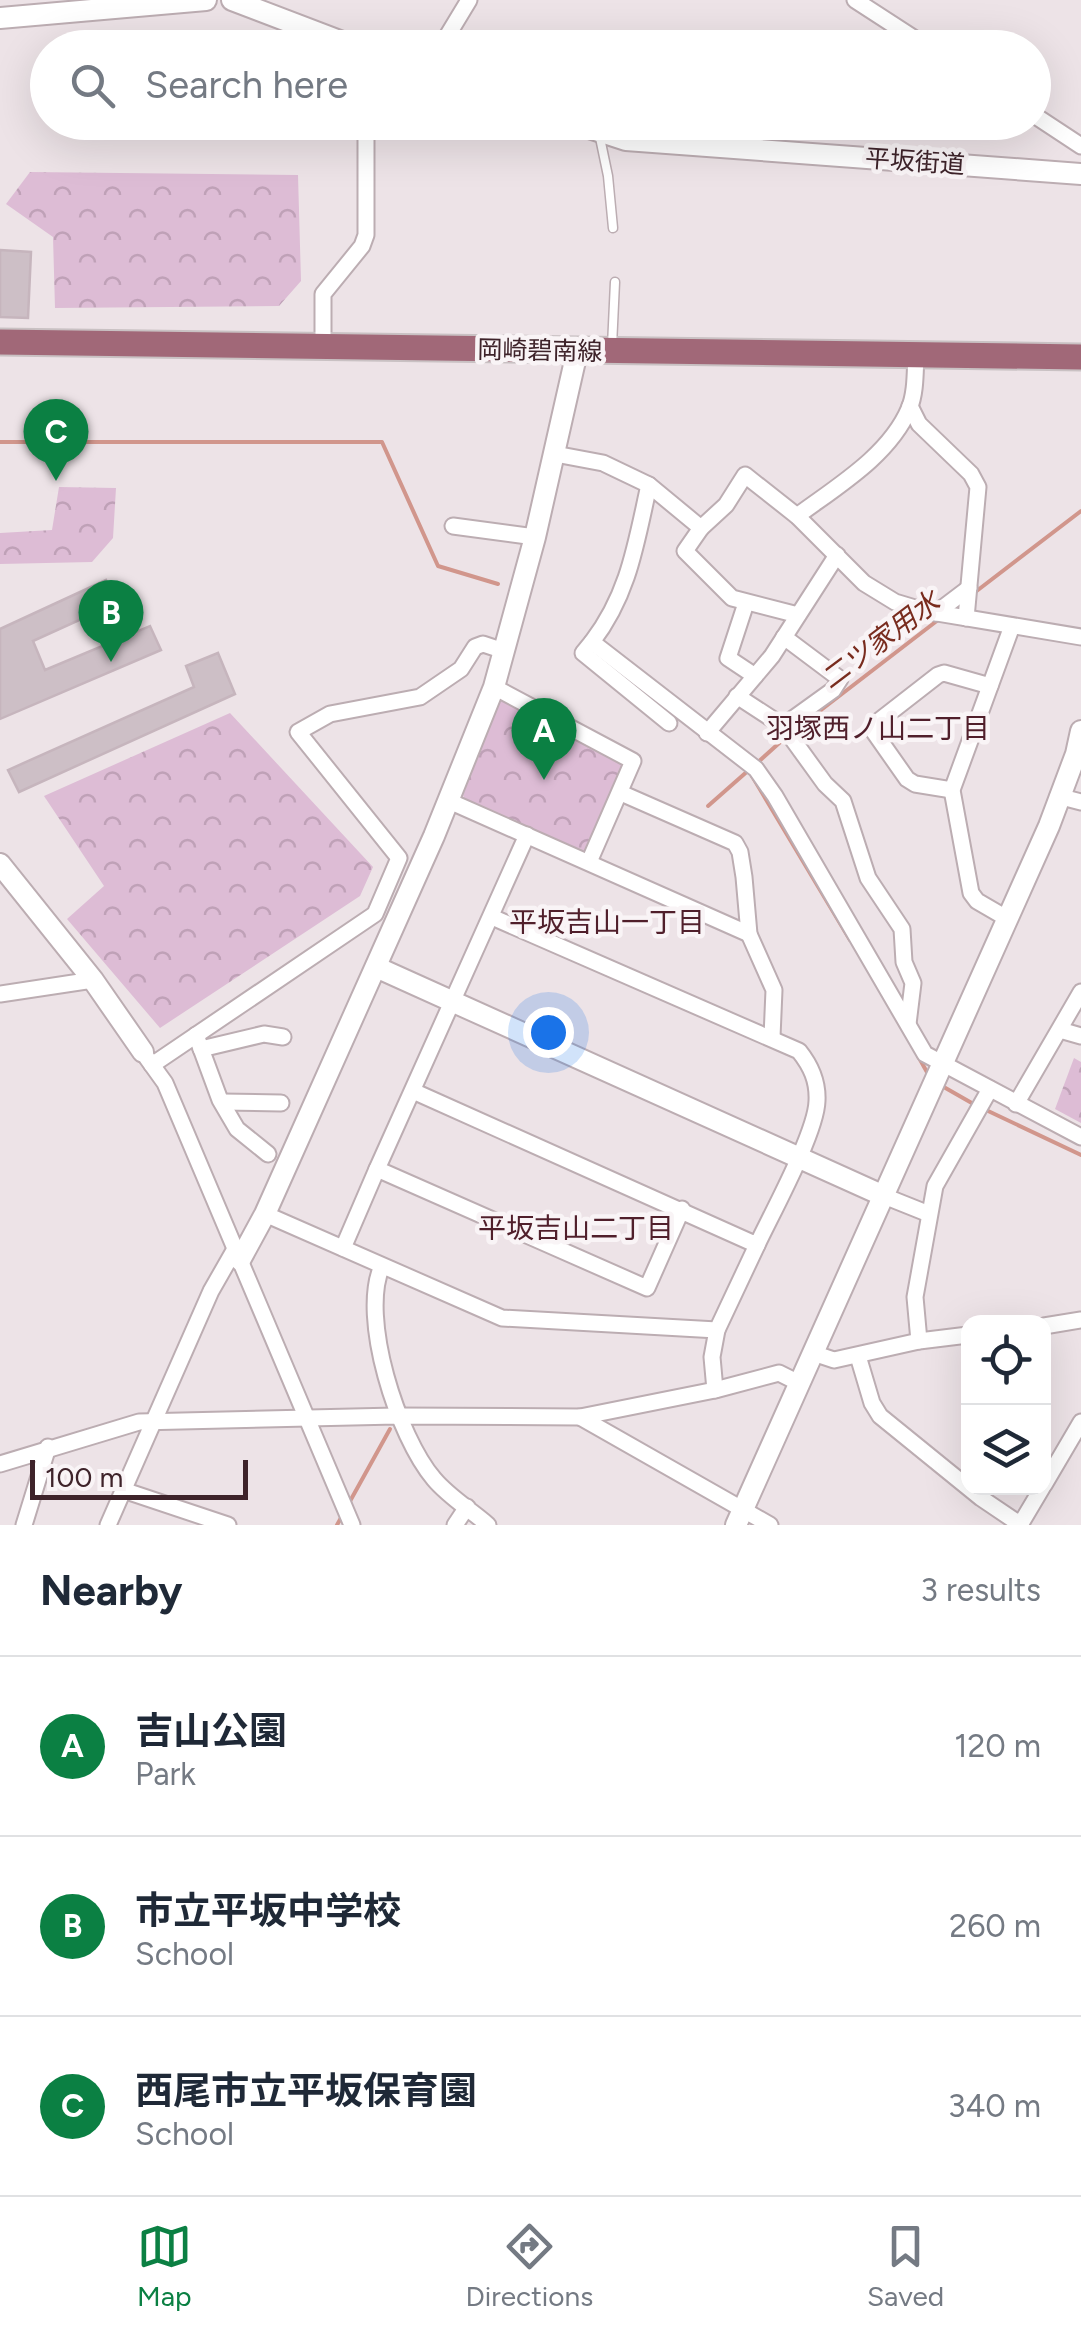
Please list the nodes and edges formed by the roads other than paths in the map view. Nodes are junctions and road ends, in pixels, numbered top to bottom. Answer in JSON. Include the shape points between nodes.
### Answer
{"nodes":[{"id":1,"x":206,"y":0,"type":"edge"},
{"id":2,"x":232,"y":0,"type":"edge"},
{"id":3,"x":468,"y":0,"type":"edge"},
{"id":4,"x":854,"y":0,"type":"edge"},
{"id":5,"x":874,"y":5,"type":"edge"},
{"id":6,"x":0,"y":18,"type":"edge"},
{"id":7,"x":311,"y":30,"type":"edge"},
{"id":8,"x":450,"y":30,"type":"edge"},
{"id":9,"x":906,"y":30,"type":"edge"},
{"id":10,"x":1051,"y":126,"type":"edge"},
{"id":11,"x":366,"y":140,"type":"edge"},
{"id":12,"x":600,"y":140,"type":"edge"},
{"id":13,"x":626,"y":140,"type":"edge"},
{"id":14,"x":1081,"y":146,"type":"edge"},
{"id":15,"x":1081,"y":174,"type":"edge"},
{"id":16,"x":612,"y":228,"type":"dead end"},
{"id":17,"x":615,"y":282,"type":"dead end"},
{"id":18,"x":0,"y":342,"type":"edge"},
{"id":19,"x":323,"y":346,"type":"junction"},
{"id":20,"x":612,"y":351,"type":"junction"},
{"id":21,"x":577,"y":352,"type":"junction"},
{"id":22,"x":916,"y":354,"type":"junction"},
{"id":23,"x":1081,"y":357,"type":"edge"},
{"id":24,"x":910,"y":406,"type":"junction"},
{"id":25,"x":555,"y":454,"type":"junction"},
{"id":26,"x":648,"y":485,"type":"junction"},
{"id":27,"x":797,"y":516,"type":"junction"},
{"id":28,"x":454,"y":526,"type":"dead end"},
{"id":29,"x":701,"y":528,"type":"junction"},
{"id":30,"x":535,"y":536,"type":"junction"},
{"id":31,"x":837,"y":555,"type":"junction"},
{"id":32,"x":968,"y":588,"type":"junction"},
{"id":33,"x":746,"y":603,"type":"junction"},
{"id":34,"x":936,"y":613,"type":"junction"},
{"id":35,"x":798,"y":615,"type":"junction"},
{"id":36,"x":966,"y":618,"type":"junction"},
{"id":37,"x":1012,"y":626,"type":"junction"},
{"id":38,"x":1081,"y":636,"type":"edge"},
{"id":39,"x":784,"y":637,"type":"junction"},
{"id":40,"x":504,"y":650,"type":"junction"},
{"id":41,"x":755,"y":676,"type":"junction"},
{"id":42,"x":990,"y":686,"type":"junction"},
{"id":43,"x":494,"y":687,"type":"junction"},
{"id":44,"x":737,"y":696,"type":"junction"},
{"id":45,"x":783,"y":726,"type":"junction"},
{"id":46,"x":1081,"y":731,"type":"edge"},
{"id":47,"x":707,"y":732,"type":"junction"},
{"id":48,"x":952,"y":790,"type":"junction"},
{"id":49,"x":621,"y":793,"type":"junction"},
{"id":50,"x":1058,"y":796,"type":"junction"},
{"id":51,"x":449,"y":802,"type":"junction"},
{"id":52,"x":1081,"y":802,"type":"edge"},
{"id":53,"x":527,"y":836,"type":"junction"},
{"id":54,"x":589,"y":862,"type":"junction"},
{"id":55,"x":0,"y":864,"type":"edge"},
{"id":56,"x":492,"y":917,"type":"junction"},
{"id":57,"x":1008,"y":918,"type":"junction"},
{"id":58,"x":749,"y":934,"type":"junction"},
{"id":59,"x":376,"y":967,"type":"junction"},
{"id":60,"x":93,"y":980,"type":"junction"},
{"id":61,"x":1081,"y":992,"type":"edge"},
{"id":62,"x":0,"y":994,"type":"edge"},
{"id":63,"x":453,"y":1002,"type":"junction"},
{"id":64,"x":908,"y":1024,"type":"junction"},
{"id":65,"x":1060,"y":1030,"type":"junction"},
{"id":66,"x":1081,"y":1036,"type":"edge"},
{"id":67,"x":283,"y":1037,"type":"dead end"},
{"id":68,"x":772,"y":1038,"type":"junction"},
{"id":69,"x":199,"y":1042,"type":"junction"},
{"id":70,"x":148,"y":1059,"type":"junction"},
{"id":71,"x":942,"y":1063,"type":"junction"},
{"id":72,"x":990,"y":1090,"type":"junction"},
{"id":73,"x":413,"y":1091,"type":"junction"},
{"id":74,"x":222,"y":1102,"type":"junction"},
{"id":75,"x":281,"y":1103,"type":"dead end"},
{"id":76,"x":1016,"y":1104,"type":"junction"},
{"id":77,"x":1081,"y":1137,"type":"edge"},
{"id":78,"x":268,"y":1154,"type":"dead end"},
{"id":79,"x":798,"y":1157,"type":"junction"},
{"id":80,"x":377,"y":1170,"type":"junction"},
{"id":81,"x":884,"y":1196,"type":"junction"},
{"id":82,"x":682,"y":1209,"type":"junction"},
{"id":83,"x":265,"y":1214,"type":"junction"},
{"id":84,"x":929,"y":1214,"type":"junction"},
{"id":85,"x":757,"y":1245,"type":"junction"},
{"id":86,"x":343,"y":1248,"type":"junction"},
{"id":87,"x":238,"y":1255,"type":"junction"},
{"id":88,"x":382,"y":1266,"type":"junction"},
{"id":89,"x":1081,"y":1320,"type":"edge"},
{"id":90,"x":1051,"y":1325,"type":"edge"},
{"id":91,"x":718,"y":1330,"type":"junction"},
{"id":92,"x":961,"y":1336,"type":"edge"},
{"id":93,"x":919,"y":1341,"type":"junction"},
{"id":94,"x":813,"y":1354,"type":"junction"},
{"id":95,"x":858,"y":1356,"type":"junction"},
{"id":96,"x":799,"y":1383,"type":"junction"},
{"id":97,"x":716,"y":1390,"type":"junction"},
{"id":98,"x":396,"y":1416,"type":"junction"},
{"id":99,"x":580,"y":1418,"type":"junction"},
{"id":100,"x":308,"y":1420,"type":"junction"},
{"id":101,"x":156,"y":1421,"type":"junction"},
{"id":102,"x":1081,"y":1422,"type":"edge"},
{"id":103,"x":48,"y":1447,"type":"junction"},
{"id":104,"x":0,"y":1464,"type":"edge"},
{"id":105,"x":1051,"y":1473,"type":"edge"},
{"id":106,"x":123,"y":1490,"type":"junction"},
{"id":107,"x":1038,"y":1495,"type":"edge"},
{"id":108,"x":466,"y":1507,"type":"junction"},
{"id":109,"x":182,"y":1518,"type":"edge"},
{"id":110,"x":740,"y":1518,"type":"edge"},
{"id":111,"x":24,"y":1525,"type":"edge"},
{"id":112,"x":108,"y":1525,"type":"edge"},
{"id":113,"x":228,"y":1525,"type":"edge"},
{"id":114,"x":352,"y":1525,"type":"edge"},
{"id":115,"x":456,"y":1525,"type":"edge"},
{"id":116,"x":488,"y":1525,"type":"edge"},
{"id":117,"x":770,"y":1525,"type":"edge"},
{"id":118,"x":1021,"y":1525,"type":"edge"}],
"edges":[{"from":1,"to":6,"type":"street"},
{"from":2,"to":7,"type":"street"},
{"from":3,"to":8,"type":"street"},
{"from":4,"to":5,"type":"street"},
{"from":5,"to":9,"type":"street"},
{"from":10,"to":14,"type":"street"},
{"from":11,"to":19,"type":"street","via":[[366,235],[323,294]]},
{"from":12,"to":16,"type":"lane"},
{"from":13,"to":15,"type":"street","name":"平坂街道"},
{"from":17,"to":20,"type":"lane"},
{"from":18,"to":19,"type":"main road","name":"岡崎碧南線"},
{"from":19,"to":21,"type":"main road","name":"岡崎碧南線"},
{"from":20,"to":21,"type":"main road","name":"岡崎碧南線"},
{"from":20,"to":22,"type":"main road","name":"岡崎碧南線"},
{"from":21,"to":25,"type":"street"},
{"from":22,"to":23,"type":"main road","name":"岡崎碧南線"},
{"from":22,"to":24,"type":"street"},
{"from":24,"to":27,"type":"street","via":[[875,457]]},
{"from":24,"to":32,"type":"street","via":[[978,486]]},
{"from":25,"to":26,"type":"street","via":[[603,463]]},
{"from":25,"to":30,"type":"street"},
{"from":26,"to":29,"type":"street"},
{"from":26,"to":47,"type":"street","via":[[623,593],[590,645],[666,711]]},
{"from":27,"to":29,"type":"street","via":[[745,475]]},
{"from":27,"to":31,"type":"street"},
{"from":28,"to":30,"type":"street"},
{"from":29,"to":33,"type":"street","via":[[685,551],[732,598]]},
{"from":30,"to":40,"type":"street"},
{"from":31,"to":34,"type":"street","via":[[895,602]]},
{"from":31,"to":35,"type":"street"},
{"from":32,"to":34,"type":"street"},
{"from":32,"to":36,"type":"street"},
{"from":33,"to":35,"type":"street"},
{"from":33,"to":41,"type":"street","via":[[728,658]]},
{"from":34,"to":36,"type":"street"},
{"from":35,"to":39,"type":"street"},
{"from":36,"to":37,"type":"street"},
{"from":37,"to":38,"type":"street"},
{"from":37,"to":42,"type":"street"},
{"from":39,"to":41,"type":"street"},
{"from":39,"to":45,"type":"street","via":[[840,679]]},
{"from":40,"to":43,"type":"street"},
{"from":40,"to":69,"type":"street","via":[[482,644],[420,697],[330,714],[298,732],[399,858],[375,914]]},
{"from":41,"to":44,"type":"street"},
{"from":42,"to":48,"type":"street"},
{"from":42,"to":48,"type":"street","via":[[944,673],[875,724],[906,779]]},
{"from":43,"to":49,"type":"street","via":[[633,760]]},
{"from":43,"to":51,"type":"street"},
{"from":44,"to":45,"type":"street"},
{"from":44,"to":47,"type":"street"},
{"from":45,"to":64,"type":"street","via":[[843,802],[873,889],[902,929],[913,983]]},
{"from":46,"to":50,"type":"street"},
{"from":47,"to":64,"type":"street","via":[[756,769],[776,796]]},
{"from":48,"to":57,"type":"street","via":[[971,893]]},
{"from":49,"to":54,"type":"street"},
{"from":49,"to":58,"type":"street","via":[[735,843]]},
{"from":50,"to":52,"type":"street"},
{"from":50,"to":57,"type":"street"},
{"from":51,"to":53,"type":"street"},
{"from":51,"to":59,"type":"street"},
{"from":53,"to":54,"type":"street"},
{"from":53,"to":56,"type":"street"},
{"from":54,"to":58,"type":"street"},
{"from":55,"to":60,"type":"street"},
{"from":56,"to":63,"type":"street"},
{"from":56,"to":68,"type":"street"},
{"from":57,"to":71,"type":"street"},
{"from":58,"to":68,"type":"street","via":[[774,990]]},
{"from":59,"to":63,"type":"street"},
{"from":59,"to":83,"type":"street"},
{"from":60,"to":62,"type":"street"},
{"from":60,"to":70,"type":"street"},
{"from":61,"to":65,"type":"street"},
{"from":63,"to":73,"type":"street"},
{"from":63,"to":79,"type":"street"},
{"from":64,"to":71,"type":"street","via":[[925,1054]]},
{"from":65,"to":66,"type":"street"},
{"from":65,"to":76,"type":"street"},
{"from":67,"to":69,"type":"street"},
{"from":68,"to":79,"type":"street","via":[[799,1051],[814,1076],[817,1107]]},
{"from":69,"to":70,"type":"street"},
{"from":69,"to":74,"type":"street"},
{"from":70,"to":87,"type":"street","via":[[166,1083]]},
{"from":71,"to":72,"type":"street"},
{"from":71,"to":81,"type":"street"},
{"from":72,"to":76,"type":"street"},
{"from":72,"to":84,"type":"street","via":[[935,1186]]},
{"from":73,"to":80,"type":"street"},
{"from":73,"to":82,"type":"street"},
{"from":74,"to":75,"type":"street"},
{"from":74,"to":78,"type":"street","via":[[237,1129]]},
{"from":76,"to":77,"type":"street"},
{"from":79,"to":81,"type":"street"},
{"from":79,"to":85,"type":"street"},
{"from":80,"to":82,"type":"street","via":[[647,1288]]},
{"from":80,"to":86,"type":"street"},
{"from":81,"to":84,"type":"street"},
{"from":81,"to":94,"type":"street"},
{"from":82,"to":85,"type":"street"},
{"from":83,"to":86,"type":"street"},
{"from":83,"to":87,"type":"street"},
{"from":84,"to":93,"type":"street","via":[[915,1297]]},
{"from":85,"to":91,"type":"street"},
{"from":86,"to":88,"type":"street"},
{"from":87,"to":100,"type":"street"},
{"from":87,"to":101,"type":"street","via":[[211,1290]]},
{"from":88,"to":91,"type":"street","via":[[502,1318]]},
{"from":88,"to":98,"type":"street","via":[[374,1282],[379,1342]]},
{"from":89,"to":90,"type":"street"},
{"from":91,"to":97,"type":"street","via":[[712,1356]]},
{"from":92,"to":93,"type":"street"},
{"from":93,"to":95,"type":"street"},
{"from":94,"to":95,"type":"street","via":[[834,1360]]},
{"from":94,"to":96,"type":"street"},
{"from":95,"to":118,"type":"street","via":[[880,1416]]},
{"from":96,"to":97,"type":"street","via":[[779,1373]]},
{"from":96,"to":110,"type":"street"},
{"from":97,"to":99,"type":"street"},
{"from":98,"to":99,"type":"street"},
{"from":98,"to":100,"type":"street"},
{"from":98,"to":108,"type":"street","via":[[436,1482]]},
{"from":99,"to":110,"type":"street"},
{"from":100,"to":101,"type":"street"},
{"from":100,"to":114,"type":"street"},
{"from":101,"to":103,"type":"street"},
{"from":101,"to":106,"type":"street"},
{"from":102,"to":105,"type":"street"},
{"from":103,"to":104,"type":"street"},
{"from":103,"to":111,"type":"street"},
{"from":106,"to":109,"type":"street"},
{"from":106,"to":112,"type":"street"},
{"from":107,"to":118,"type":"street"},
{"from":108,"to":115,"type":"street"},
{"from":108,"to":116,"type":"street"},
{"from":109,"to":113,"type":"street"},
{"from":110,"to":117,"type":"street"}]}
